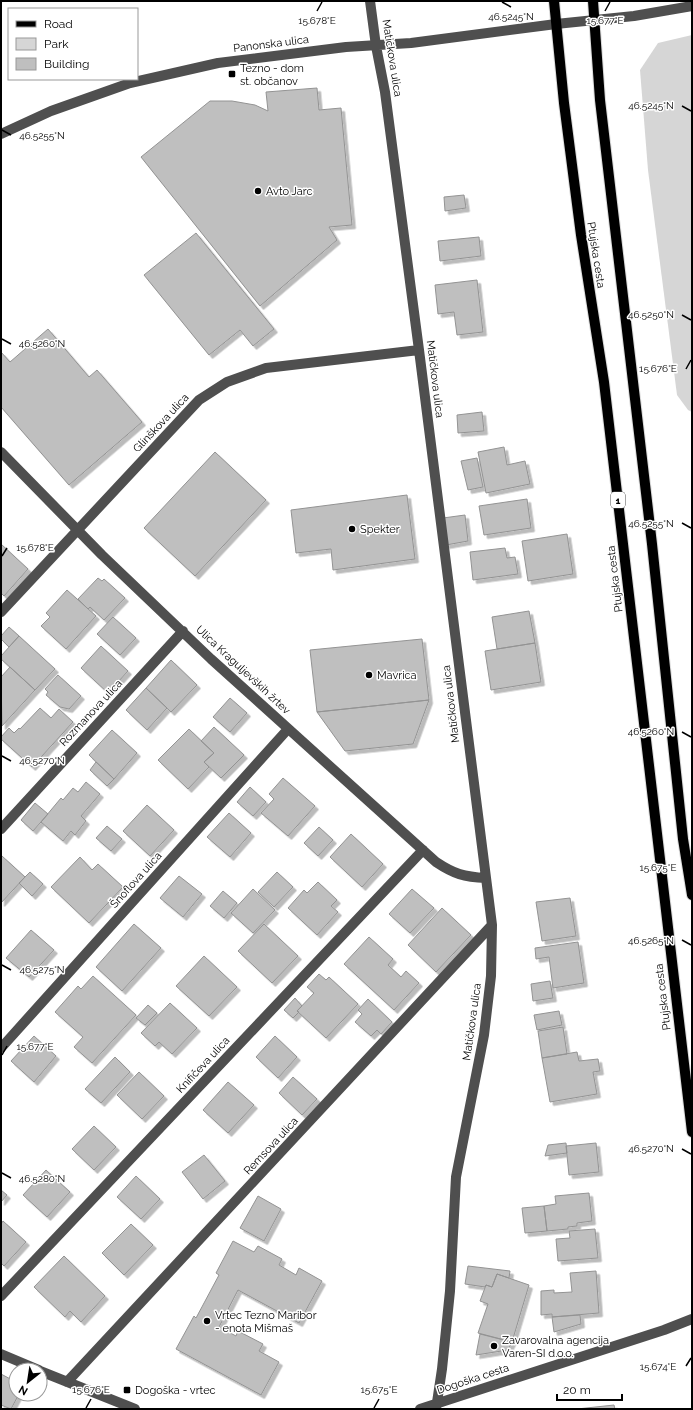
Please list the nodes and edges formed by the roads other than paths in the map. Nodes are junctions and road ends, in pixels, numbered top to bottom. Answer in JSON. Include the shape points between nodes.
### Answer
{"nodes":[{"id":1,"x":370,"y":1,"type":"edge"},
{"id":2,"x":554,"y":1,"type":"edge"},
{"id":3,"x":593,"y":1,"type":"edge"},
{"id":4,"x":692,"y":6,"type":"edge"},
{"id":5,"x":594,"y":20,"type":"junction"},
{"id":6,"x":556,"y":24,"type":"junction"},
{"id":7,"x":376,"y":46,"type":"junction"},
{"id":8,"x":1,"y":134,"type":"edge"},
{"id":9,"x":419,"y":350,"type":"junction"},
{"id":10,"x":1,"y":452,"type":"edge"},
{"id":11,"x":79,"y":530,"type":"junction"},
{"id":12,"x":1,"y":612,"type":"edge"},
{"id":13,"x":183,"y":631,"type":"junction"},
{"id":14,"x":288,"y":729,"type":"junction"},
{"id":15,"x":1,"y":829,"type":"edge"},
{"id":16,"x":422,"y":850,"type":"junction"},
{"id":17,"x":486,"y":878,"type":"junction"},
{"id":18,"x":692,"y":895,"type":"edge"},
{"id":19,"x":492,"y":925,"type":"junction"},
{"id":20,"x":1,"y":1048,"type":"edge"},
{"id":21,"x":692,"y":1132,"type":"edge"},
{"id":22,"x":1,"y":1296,"type":"edge"},
{"id":23,"x":692,"y":1319,"type":"edge"},
{"id":24,"x":1,"y":1354,"type":"edge"},
{"id":25,"x":20,"y":1362,"type":"edge"},
{"id":26,"x":48,"y":1374,"type":"edge"},
{"id":27,"x":67,"y":1382,"type":"junction"},
{"id":28,"x":436,"y":1406,"type":"edge"},
{"id":29,"x":135,"y":1409,"type":"edge"},
{"id":30,"x":420,"y":1409,"type":"edge"}],
"edges":[{"from":1,"to":7,"type":"street","name":"Matičkova ulica"},
{"from":2,"to":6,"type":"main road","name":"Ptujska cesta","number":"1"},
{"from":3,"to":5,"type":"main road","name":"Ptujska cesta"},
{"from":4,"to":5,"type":"street"},
{"from":5,"to":6,"type":"street"},
{"from":5,"to":18,"type":"main road","name":"Ptujska cesta","via":[[600,100]]},
{"from":6,"to":7,"type":"street","name":"Panonska ulica"},
{"from":6,"to":21,"type":"main road","name":"Ptujska cesta","number":"1","via":[[581,235],[604,382]]},
{"from":7,"to":8,"type":"street","name":"Panonska ulica","via":[[346,47],[218,63],[130,83],[51,111]]},
{"from":7,"to":9,"type":"street","name":"Matičkova ulica","via":[[385,92]]},
{"from":9,"to":11,"type":"street","name":"Glinškova ulica","via":[[266,368],[227,382],[199,400]]},
{"from":9,"to":17,"type":"street","name":"Matičkova ulica"},
{"from":10,"to":11,"type":"street","name":"Ulica Kraguljevških žrtev"},
{"from":11,"to":12,"type":"street","name":"Glinškova ulica"},
{"from":11,"to":13,"type":"street","name":"Ulica Kraguljevških žrtev"},
{"from":13,"to":14,"type":"street","name":"Ulica Kraguljevških žrtev"},
{"from":13,"to":15,"type":"street","name":"Rozmanova ulica"},
{"from":14,"to":16,"type":"street","name":"Ulica Kraguljevških žrtev"},
{"from":14,"to":20,"type":"street","name":"Šnoflova ulica"},
{"from":16,"to":17,"type":"street","name":"Ulica Kraguljevških žrtev","via":[[449,871],[468,877]]},
{"from":16,"to":22,"type":"street","name":"Knifičeva ulica"},
{"from":17,"to":19,"type":"street","name":"Matičkova ulica"},
{"from":19,"to":27,"type":"street","name":"Remsova ulica"},
{"from":19,"to":28,"type":"street","name":"Matičkova ulica","via":[[491,976],[484,1035],[456,1177],[450,1291]]},
{"from":23,"to":28,"type":"street","name":"Dogoška cesta"},
{"from":24,"to":25,"type":"street"},
{"from":26,"to":27,"type":"street"},
{"from":27,"to":29,"type":"street"},
{"from":28,"to":30,"type":"street","name":"Dogoška cesta"}]}
